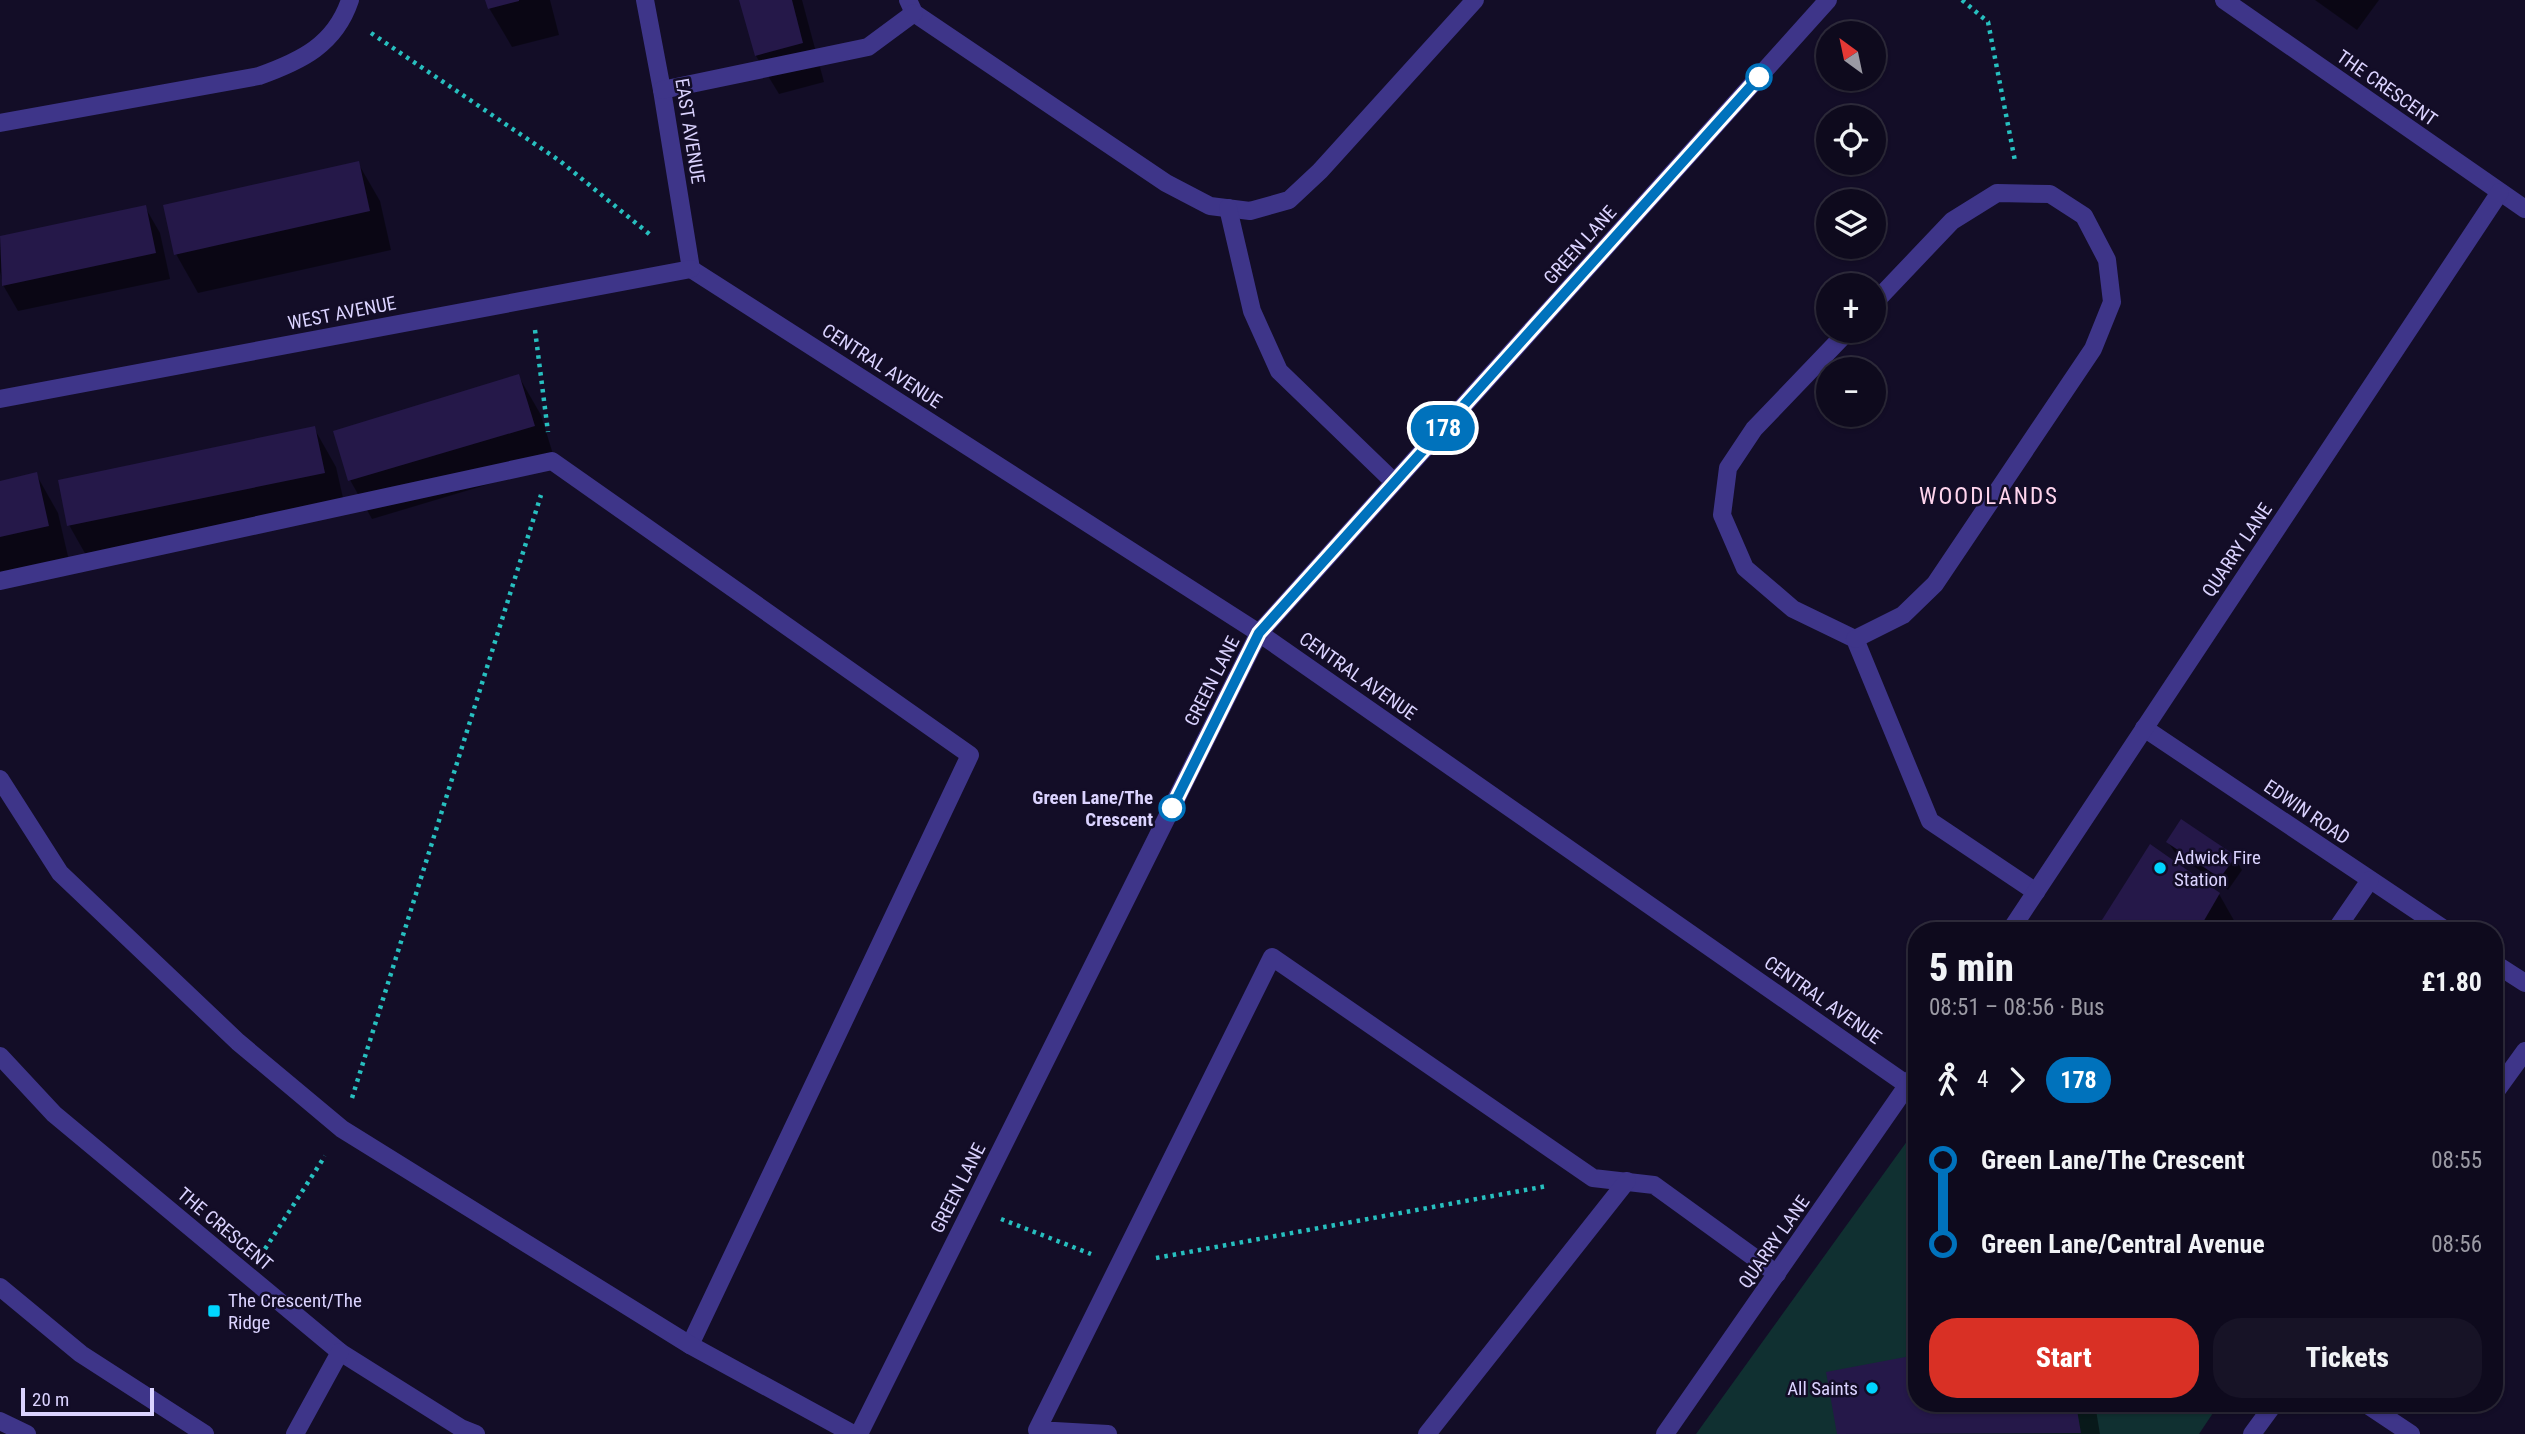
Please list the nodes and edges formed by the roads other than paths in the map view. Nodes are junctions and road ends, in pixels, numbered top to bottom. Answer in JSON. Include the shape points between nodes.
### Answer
{"nodes":[{"id":1,"x":645,"y":0,"type":"edge"},
{"id":2,"x":1475,"y":0,"type":"edge"},
{"id":3,"x":1828,"y":0,"type":"edge"},
{"id":4,"x":2224,"y":0,"type":"edge"},
{"id":5,"x":911,"y":6,"type":"edge"},
{"id":6,"x":348,"y":7,"type":"edge"},
{"id":7,"x":662,"y":90,"type":"junction"},
{"id":8,"x":0,"y":123,"type":"edge"},
{"id":9,"x":2500,"y":192,"type":"junction"},
{"id":10,"x":1228,"y":208,"type":"junction"},
{"id":11,"x":2525,"y":209,"type":"edge"},
{"id":12,"x":691,"y":269,"type":"junction"},
{"id":13,"x":1886,"y":290,"type":"edge"},
{"id":14,"x":1836,"y":343,"type":"edge"},
{"id":15,"x":0,"y":399,"type":"edge"},
{"id":16,"x":1394,"y":482,"type":"junction"},
{"id":17,"x":0,"y":581,"type":"edge"},
{"id":18,"x":1259,"y":633,"type":"junction"},
{"id":19,"x":1855,"y":639,"type":"junction"},
{"id":20,"x":2144,"y":728,"type":"junction"},
{"id":21,"x":0,"y":779,"type":"edge"},
{"id":22,"x":2370,"y":880,"type":"junction"},
{"id":23,"x":2036,"y":892,"type":"junction"},
{"id":24,"x":2016,"y":922,"type":"edge"},
{"id":25,"x":2341,"y":922,"type":"edge"},
{"id":26,"x":2433,"y":922,"type":"edge"},
{"id":27,"x":2503,"y":968,"type":"edge"},
{"id":28,"x":2525,"y":984,"type":"edge"},
{"id":29,"x":2525,"y":1051,"type":"edge"},
{"id":30,"x":0,"y":1056,"type":"edge"},
{"id":31,"x":1908,"y":1079,"type":"edge"},
{"id":32,"x":2503,"y":1082,"type":"edge"},
{"id":33,"x":1908,"y":1091,"type":"edge"},
{"id":34,"x":1627,"y":1181,"type":"junction"},
{"id":35,"x":1777,"y":1273,"type":"junction"},
{"id":36,"x":0,"y":1287,"type":"edge"},
{"id":37,"x":690,"y":1345,"type":"junction"},
{"id":38,"x":340,"y":1352,"type":"junction"},
{"id":39,"x":2268,"y":1412,"type":"edge"},
{"id":40,"x":2378,"y":1412,"type":"edge"},
{"id":41,"x":0,"y":1421,"type":"edge"},
{"id":42,"x":467,"y":1432,"type":"edge"},
{"id":43,"x":27,"y":1434,"type":"edge"},
{"id":44,"x":205,"y":1434,"type":"edge"},
{"id":45,"x":295,"y":1434,"type":"edge"},
{"id":46,"x":853,"y":1434,"type":"edge"},
{"id":47,"x":859,"y":1434,"type":"edge"},
{"id":48,"x":1108,"y":1434,"type":"edge"},
{"id":49,"x":1427,"y":1434,"type":"edge"},
{"id":50,"x":1665,"y":1434,"type":"edge"},
{"id":51,"x":2252,"y":1434,"type":"edge"},
{"id":52,"x":2411,"y":1434,"type":"edge"}],
"edges":[{"from":1,"to":7,"type":"street","name":"EAST AVENUE"},
{"from":2,"to":10,"type":"street","via":[[1289,200],[1250,211]]},
{"from":3,"to":16,"type":"street","name":"GREEN LANE"},
{"from":4,"to":9,"type":"street","name":"THE CRESCENT"},
{"from":5,"to":7,"type":"street","via":[[868,47]]},
{"from":5,"to":10,"type":"street","via":[[1166,183],[1210,206]]},
{"from":6,"to":8,"type":"street","via":[[323,44],[291,65],[259,76]]},
{"from":7,"to":12,"type":"street","name":"EAST AVENUE"},
{"from":9,"to":11,"type":"street","name":"THE CRESCENT"},
{"from":9,"to":20,"type":"street","name":"QUARRY LANE"},
{"from":10,"to":16,"type":"street","via":[[1252,311],[1279,371]]},
{"from":12,"to":15,"type":"street","name":"WEST AVENUE"},
{"from":12,"to":18,"type":"street","name":"CENTRAL AVENUE"},
{"from":13,"to":19,"type":"street","via":[[1952,221],[1997,193],[2050,194],[2084,216],[2107,260],[2112,302],[2093,349],[1935,583],[1903,615]]},
{"from":14,"to":19,"type":"street","via":[[1754,429],[1728,468],[1722,515],[1745,568],[1793,609]]},
{"from":16,"to":18,"type":"street","name":"GREEN LANE"},
{"from":17,"to":37,"type":"street","via":[[552,461],[970,755]]},
{"from":18,"to":31,"type":"street","name":"CENTRAL AVENUE"},
{"from":18,"to":47,"type":"street","name":"GREEN LANE"},
{"from":19,"to":23,"type":"street","via":[[1930,821]]},
{"from":20,"to":22,"type":"street","name":"EDWIN ROAD"},
{"from":20,"to":23,"type":"street","name":"QUARRY LANE"},
{"from":21,"to":37,"type":"street","via":[[61,873],[238,1042],[342,1129]]},
{"from":22,"to":25,"type":"street"},
{"from":22,"to":26,"type":"street","name":"EDWIN ROAD"},
{"from":23,"to":24,"type":"street","name":"QUARRY LANE"},
{"from":27,"to":28,"type":"street"},
{"from":29,"to":32,"type":"street"},
{"from":30,"to":38,"type":"street","name":"THE CRESCENT","via":[[54,1114]]},
{"from":33,"to":35,"type":"street","name":"QUARRY LANE"},
{"from":34,"to":35,"type":"street","via":[[1654,1185]]},
{"from":34,"to":48,"type":"street","via":[[1593,1178],[1272,957],[1037,1430]]},
{"from":34,"to":49,"type":"street"},
{"from":35,"to":50,"type":"street","name":"QUARRY LANE"},
{"from":36,"to":44,"type":"street","via":[[81,1354]]},
{"from":37,"to":46,"type":"street"},
{"from":38,"to":42,"type":"street","name":"THE CRESCENT"},
{"from":38,"to":45,"type":"street"},
{"from":39,"to":51,"type":"street"},
{"from":40,"to":52,"type":"street"},
{"from":41,"to":43,"type":"street"}]}
